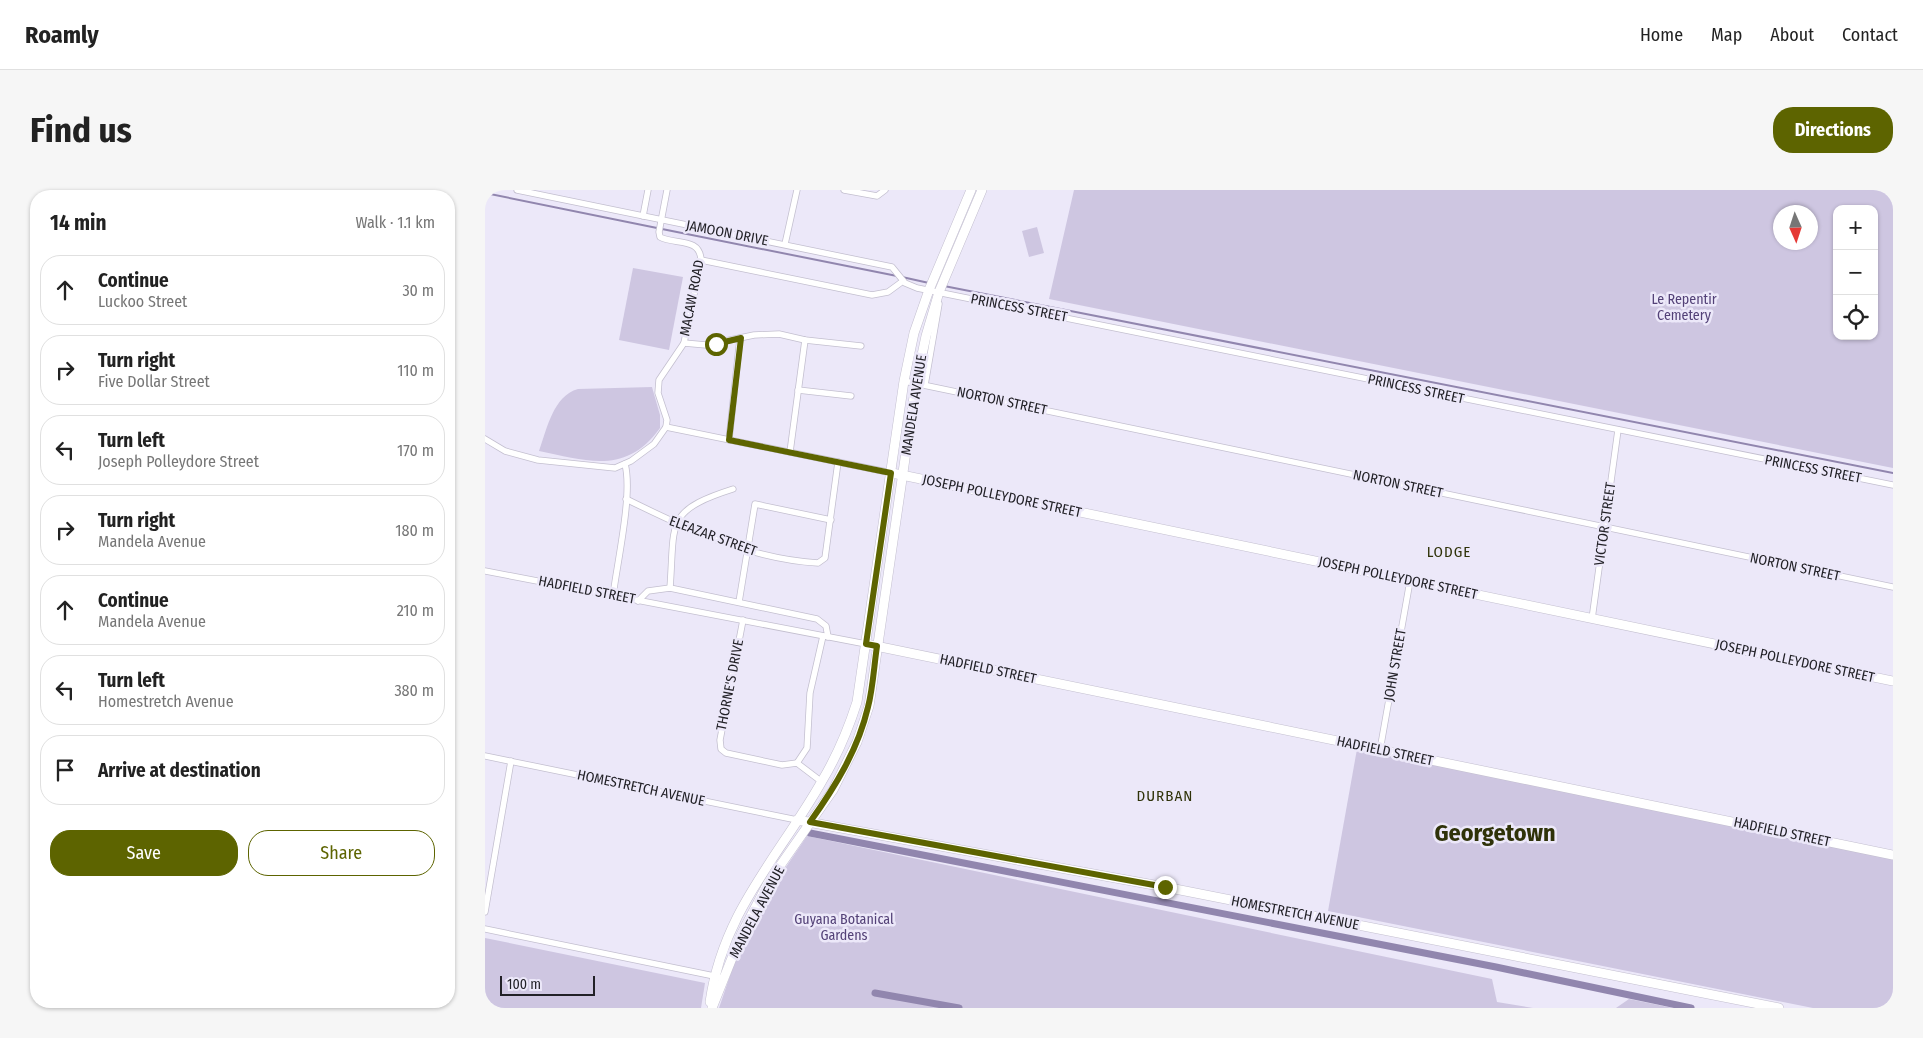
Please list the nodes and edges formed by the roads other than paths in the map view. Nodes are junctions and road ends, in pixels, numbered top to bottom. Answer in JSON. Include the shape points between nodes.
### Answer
{"nodes":[{"id":1,"x":517,"y":190,"type":"edge"},
{"id":2,"x":648,"y":190,"type":"edge"},
{"id":3,"x":667,"y":190,"type":"edge"},
{"id":4,"x":797,"y":190,"type":"edge"},
{"id":5,"x":843,"y":190,"type":"edge"},
{"id":6,"x":885,"y":190,"type":"edge"},
{"id":7,"x":971,"y":190,"type":"edge"},
{"id":8,"x":982,"y":190,"type":"edge"},
{"id":9,"x":534,"y":192,"type":"edge"},
{"id":10,"x":643,"y":216,"type":"junction"},
{"id":11,"x":661,"y":223,"type":"junction"},
{"id":12,"x":785,"y":244,"type":"junction"},
{"id":13,"x":701,"y":260,"type":"junction"},
{"id":14,"x":902,"y":280,"type":"junction"},
{"id":15,"x":931,"y":285,"type":"junction"},
{"id":16,"x":941,"y":289,"type":"junction"},
{"id":17,"x":741,"y":338,"type":"junction"},
{"id":18,"x":805,"y":340,"type":"junction"},
{"id":19,"x":684,"y":343,"type":"junction"},
{"id":20,"x":861,"y":346,"type":"dead end"},
{"id":21,"x":904,"y":381,"type":"junction"},
{"id":22,"x":921,"y":384,"type":"junction"},
{"id":23,"x":798,"y":390,"type":"junction"},
{"id":24,"x":851,"y":396,"type":"dead end"},
{"id":25,"x":666,"y":427,"type":"junction"},
{"id":26,"x":1618,"y":430,"type":"junction"},
{"id":27,"x":485,"y":439,"type":"edge"},
{"id":28,"x":729,"y":440,"type":"junction"},
{"id":29,"x":790,"y":452,"type":"junction"},
{"id":30,"x":838,"y":462,"type":"junction"},
{"id":31,"x":625,"y":464,"type":"junction"},
{"id":32,"x":891,"y":473,"type":"junction"},
{"id":33,"x":903,"y":475,"type":"junction"},
{"id":34,"x":1893,"y":485,"type":"edge"},
{"id":35,"x":733,"y":489,"type":"dead end"},
{"id":36,"x":626,"y":500,"type":"junction"},
{"id":37,"x":831,"y":520,"type":"junction"},
{"id":38,"x":675,"y":523,"type":"junction"},
{"id":39,"x":1605,"y":528,"type":"junction"},
{"id":40,"x":747,"y":551,"type":"junction"},
{"id":41,"x":485,"y":571,"type":"edge"},
{"id":42,"x":1410,"y":581,"type":"junction"},
{"id":43,"x":1893,"y":587,"type":"edge"},
{"id":44,"x":670,"y":588,"type":"junction"},
{"id":45,"x":613,"y":596,"type":"junction"},
{"id":46,"x":638,"y":601,"type":"junction"},
{"id":47,"x":739,"y":602,"type":"junction"},
{"id":48,"x":1592,"y":619,"type":"junction"},
{"id":49,"x":743,"y":620,"type":"junction"},
{"id":50,"x":825,"y":637,"type":"junction"},
{"id":51,"x":866,"y":644,"type":"junction"},
{"id":52,"x":877,"y":646,"type":"junction"},
{"id":53,"x":1893,"y":681,"type":"edge"},
{"id":54,"x":1380,"y":750,"type":"junction"},
{"id":55,"x":485,"y":756,"type":"edge"},
{"id":56,"x":511,"y":761,"type":"junction"},
{"id":57,"x":797,"y":763,"type":"junction"},
{"id":58,"x":822,"y":782,"type":"junction"},
{"id":59,"x":797,"y":820,"type":"junction"},
{"id":60,"x":810,"y":822,"type":"junction"},
{"id":61,"x":1893,"y":855,"type":"edge"},
{"id":62,"x":485,"y":912,"type":"edge"},
{"id":63,"x":485,"y":929,"type":"edge"},
{"id":64,"x":719,"y":977,"type":"junction"},
{"id":65,"x":711,"y":1008,"type":"edge"},
{"id":66,"x":1779,"y":1008,"type":"edge"}],
"edges":[{"from":1,"to":9,"type":"street","name":"JAMOON DRIVE"},
{"from":2,"to":10,"type":"street"},
{"from":3,"to":11,"type":"street","name":"MACAW ROAD"},
{"from":4,"to":12,"type":"street"},
{"from":5,"to":6,"type":"street","via":[[877,196]]},
{"from":7,"to":15,"type":"main road","name":"MANDELA AVENUE"},
{"from":8,"to":16,"type":"main road","name":"MANDELA AVENUE"},
{"from":9,"to":10,"type":"street","name":"JAMOON DRIVE"},
{"from":10,"to":11,"type":"street","name":"JAMOON DRIVE"},
{"from":11,"to":12,"type":"street","name":"JAMOON DRIVE"},
{"from":11,"to":13,"type":"street","name":"MACAW ROAD","via":[[659,232],[665,239],[696,246],[701,252]]},
{"from":12,"to":14,"type":"street","name":"JAMOON DRIVE","via":[[896,270]]},
{"from":13,"to":14,"type":"street","via":[[872,295],[887,292]]},
{"from":13,"to":19,"type":"street","name":"MACAW ROAD"},
{"from":14,"to":15,"type":"street","via":[[909,285]]},
{"from":15,"to":16,"type":"street","name":"PRINCESS STREET"},
{"from":15,"to":21,"type":"main road","name":"MANDELA AVENUE","via":[[914,333]]},
{"from":16,"to":22,"type":"main road","name":"MANDELA AVENUE","via":[[926,336]]},
{"from":16,"to":26,"type":"street","name":"PRINCESS STREET"},
{"from":17,"to":18,"type":"street","via":[[779,334]]},
{"from":17,"to":19,"type":"street","via":[[706,345]]},
{"from":17,"to":28,"type":"street"},
{"from":18,"to":20,"type":"street"},
{"from":18,"to":23,"type":"street"},
{"from":19,"to":25,"type":"street","name":"MACAW ROAD","via":[[659,380],[658,393],[667,420]]},
{"from":21,"to":22,"type":"street","name":"NORTON STREET"},
{"from":21,"to":32,"type":"main road","name":"MANDELA AVENUE"},
{"from":22,"to":33,"type":"main road","name":"MANDELA AVENUE"},
{"from":22,"to":39,"type":"street","name":"NORTON STREET"},
{"from":23,"to":24,"type":"street"},
{"from":23,"to":29,"type":"street"},
{"from":25,"to":28,"type":"street"},
{"from":25,"to":31,"type":"street","via":[[654,444]]},
{"from":26,"to":34,"type":"street","name":"PRINCESS STREET"},
{"from":26,"to":39,"type":"street","name":"VICTOR STREET"},
{"from":27,"to":31,"type":"street","via":[[505,451],[538,460],[615,468]]},
{"from":28,"to":29,"type":"street"},
{"from":29,"to":30,"type":"street"},
{"from":30,"to":32,"type":"street"},
{"from":30,"to":37,"type":"street","name":"ELEAZAR STREET"},
{"from":31,"to":36,"type":"street","via":[[628,481]]},
{"from":32,"to":33,"type":"main road","name":"JOSEPH POLLEYDORE STREET"},
{"from":32,"to":51,"type":"main road","name":"MANDELA AVENUE"},
{"from":33,"to":42,"type":"main road","name":"JOSEPH POLLEYDORE STREET"},
{"from":33,"to":52,"type":"main road","name":"MANDELA AVENUE"},
{"from":35,"to":38,"type":"street","via":[[694,504]]},
{"from":36,"to":38,"type":"street","name":"ELEAZAR STREET"},
{"from":36,"to":45,"type":"street"},
{"from":37,"to":40,"type":"street","name":"ELEAZAR STREET","via":[[825,558],[821,562]]},
{"from":37,"to":40,"type":"street","via":[[755,504]]},
{"from":38,"to":40,"type":"street","name":"ELEAZAR STREET"},
{"from":38,"to":44,"type":"street"},
{"from":39,"to":43,"type":"street","name":"NORTON STREET"},
{"from":39,"to":48,"type":"street","name":"VICTOR STREET"},
{"from":40,"to":47,"type":"street"},
{"from":41,"to":45,"type":"street","name":"HADFIELD STREET"},
{"from":42,"to":48,"type":"main road","name":"JOSEPH POLLEYDORE STREET"},
{"from":42,"to":54,"type":"street","name":"JOHN STREET"},
{"from":44,"to":46,"type":"street","via":[[654,589]]},
{"from":44,"to":47,"type":"street"},
{"from":45,"to":46,"type":"street","name":"HADFIELD STREET"},
{"from":46,"to":49,"type":"street","name":"HADFIELD STREET"},
{"from":47,"to":50,"type":"street","via":[[817,620],[826,626]]},
{"from":48,"to":53,"type":"main road","name":"JOSEPH POLLEYDORE STREET"},
{"from":49,"to":50,"type":"street","name":"HADFIELD STREET"},
{"from":49,"to":57,"type":"street","name":"THORNE'S DRIVE","via":[[721,749],[726,753],[782,765]]},
{"from":50,"to":51,"type":"street","name":"HADFIELD STREET"},
{"from":50,"to":57,"type":"street","via":[[810,693],[807,748]]},
{"from":51,"to":52,"type":"main road","name":"HADFIELD STREET"},
{"from":51,"to":58,"type":"main road","name":"MANDELA AVENUE","via":[[857,702],[845,737]]},
{"from":52,"to":54,"type":"main road","name":"HADFIELD STREET"},
{"from":52,"to":60,"type":"main road","name":"MANDELA AVENUE","via":[[869,706],[857,742],[833,790]]},
{"from":54,"to":61,"type":"main road","name":"HADFIELD STREET"},
{"from":55,"to":56,"type":"street","name":"HOMESTRETCH AVENUE"},
{"from":56,"to":59,"type":"street","name":"HOMESTRETCH AVENUE"},
{"from":56,"to":62,"type":"street"},
{"from":57,"to":58,"type":"street"},
{"from":58,"to":59,"type":"main road","name":"MANDELA AVENUE"},
{"from":59,"to":60,"type":"main road","name":"HOMESTRETCH AVENUE"},
{"from":59,"to":64,"type":"main road","name":"MANDELA AVENUE","via":[[756,881],[729,934]]},
{"from":60,"to":64,"type":"main road","name":"MANDELA AVENUE","via":[[769,883]]},
{"from":60,"to":66,"type":"main road","name":"HOMESTRETCH AVENUE","via":[[1165,887]]},
{"from":63,"to":64,"type":"street"},
{"from":64,"to":65,"type":"main road","name":"MANDELA AVENUE"}]}
